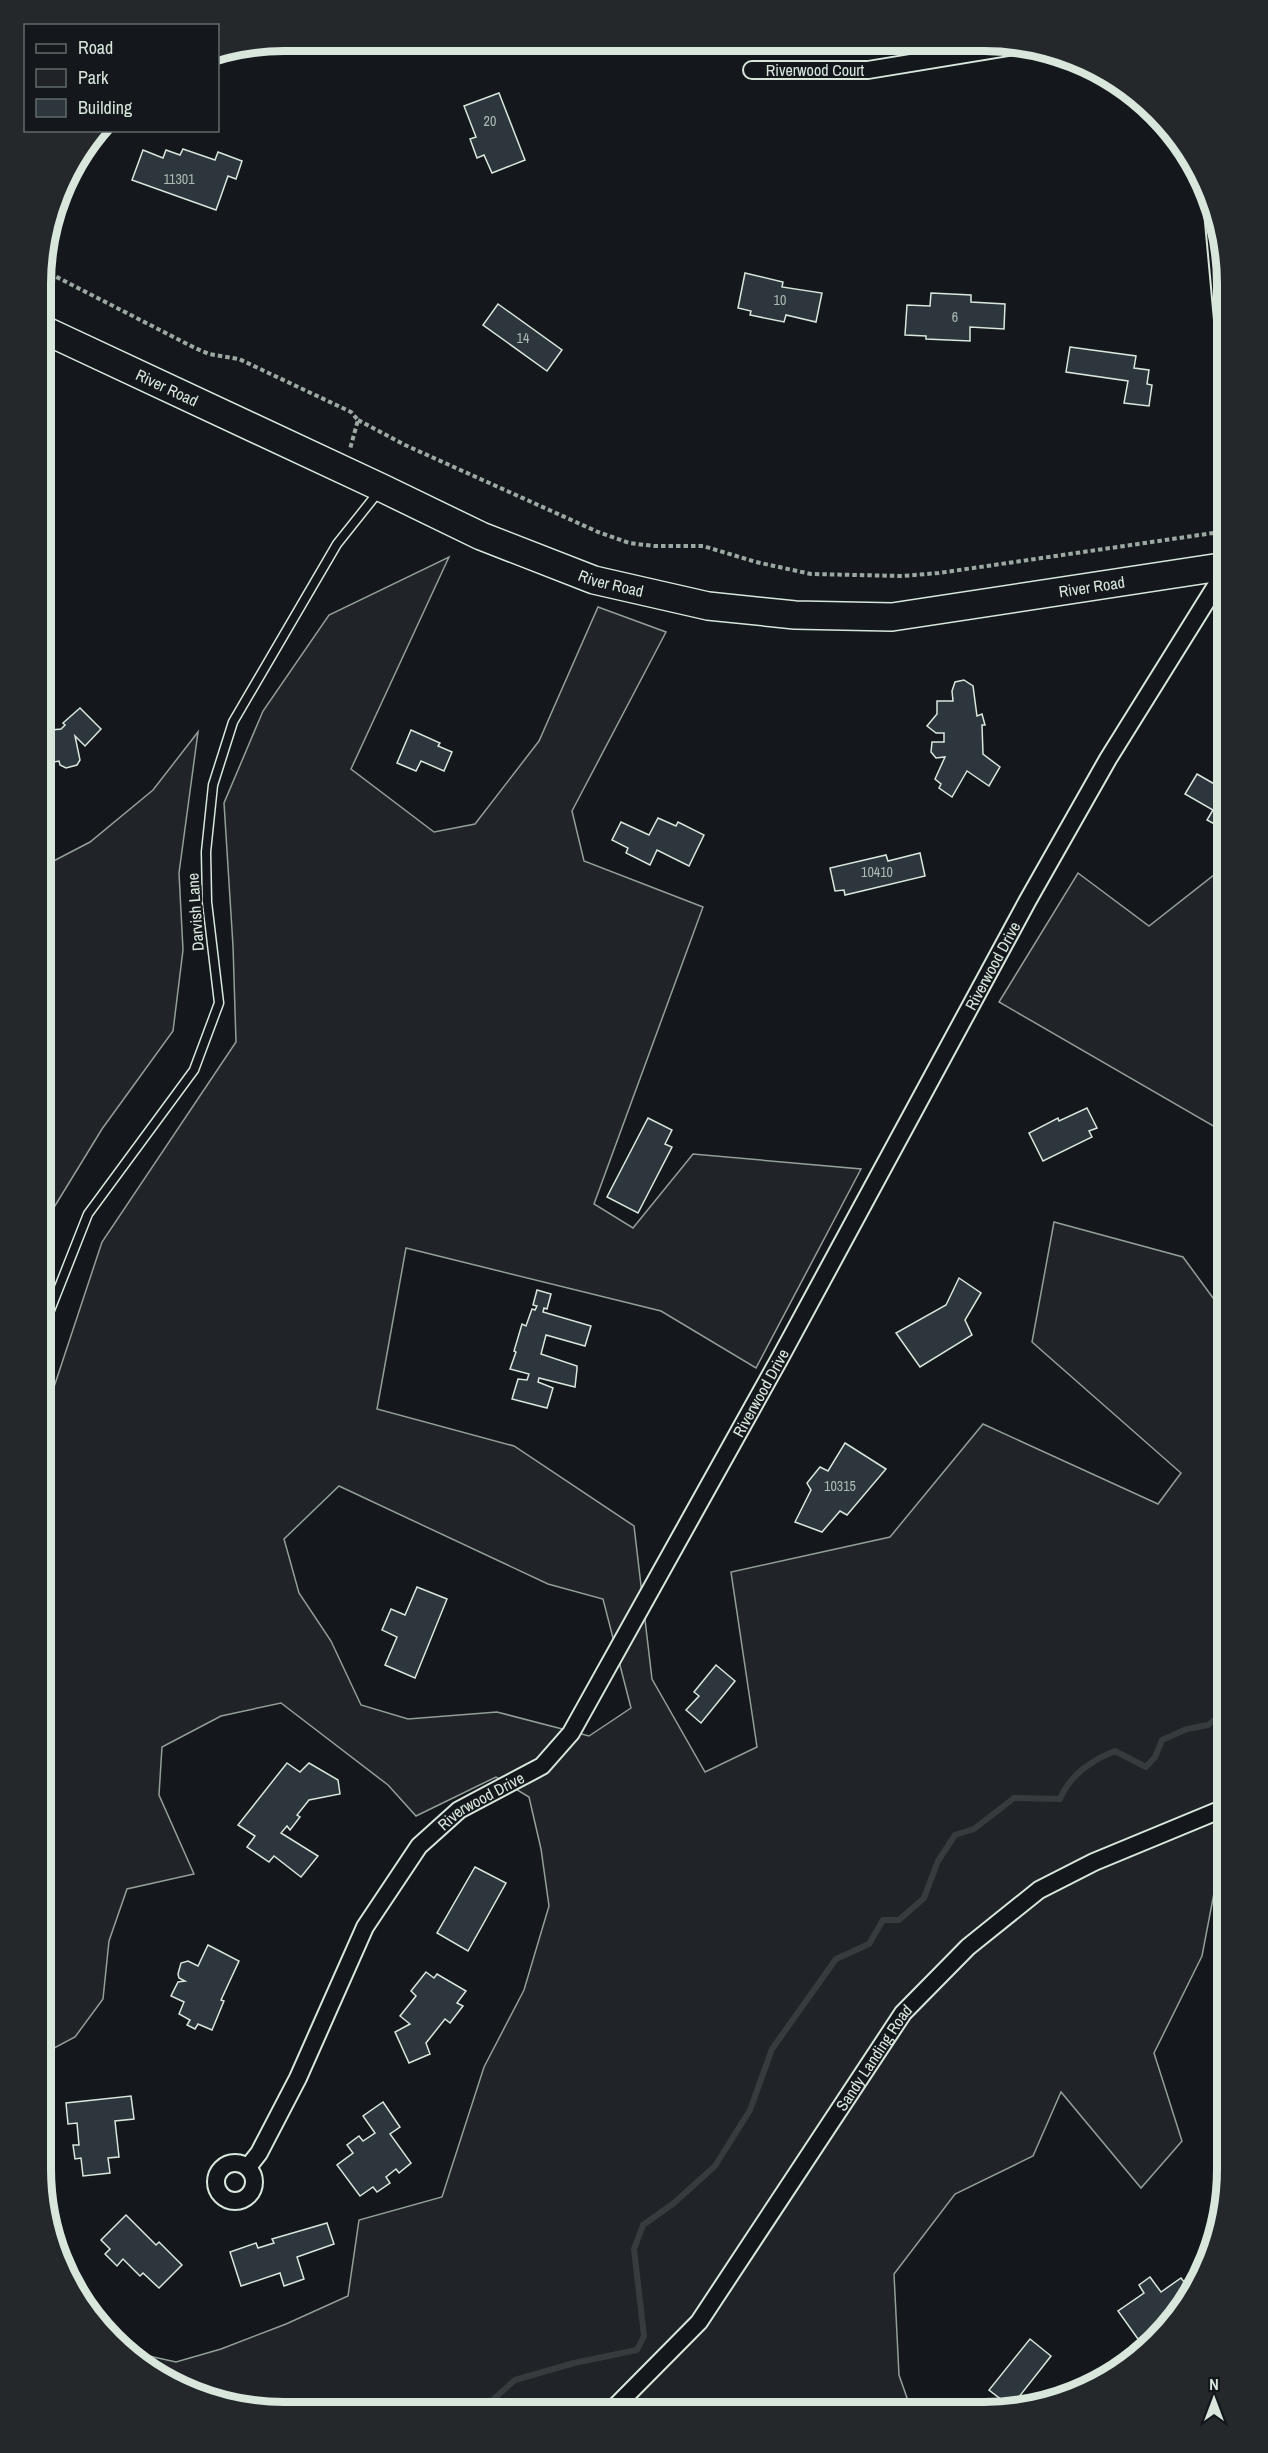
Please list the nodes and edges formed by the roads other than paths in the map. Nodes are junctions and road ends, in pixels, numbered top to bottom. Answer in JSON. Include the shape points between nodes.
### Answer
{"nodes":[{"id":1,"x":984,"y":51,"type":"edge"},
{"id":2,"x":752,"y":70,"type":"dead end"},
{"id":3,"x":51,"y":333,"type":"edge"},
{"id":4,"x":382,"y":488,"type":"junction"},
{"id":5,"x":1217,"y":568,"type":"edge"},
{"id":6,"x":1217,"y":583,"type":"edge"},
{"id":7,"x":51,"y":1308,"type":"edge"},
{"id":8,"x":1217,"y":1811,"type":"edge"},
{"id":9,"x":248,"y":2168,"type":"dead end"},
{"id":10,"x":620,"y":2402,"type":"edge"}],
"edges":[{"from":1,"to":2,"type":"street","name":"Riverwood Court","via":[[868,70]]},
{"from":3,"to":4,"type":"main road","name":"River Road"},
{"from":4,"to":5,"type":"main road","name":"River Road","via":[[481,536],[594,580],[708,606],[795,615],[892,616]]},
{"from":4,"to":7,"type":"lane","name":"Darvish Lane","via":[[337,544],[233,722],[213,785],[206,852],[207,902],[219,1003],[194,1070],[88,1214]]},
{"from":6,"to":9,"type":"street","name":"Riverwood Drive","via":[[1108,759],[1034,890],[571,1733],[542,1766],[459,1810],[419,1846],[365,1927],[298,2078]]},
{"from":8,"to":10,"type":"street","name":"Sandy Landing Road","via":[[1094,1862],[1039,1890],[968,1947],[903,2013],[699,2322]]}]}
